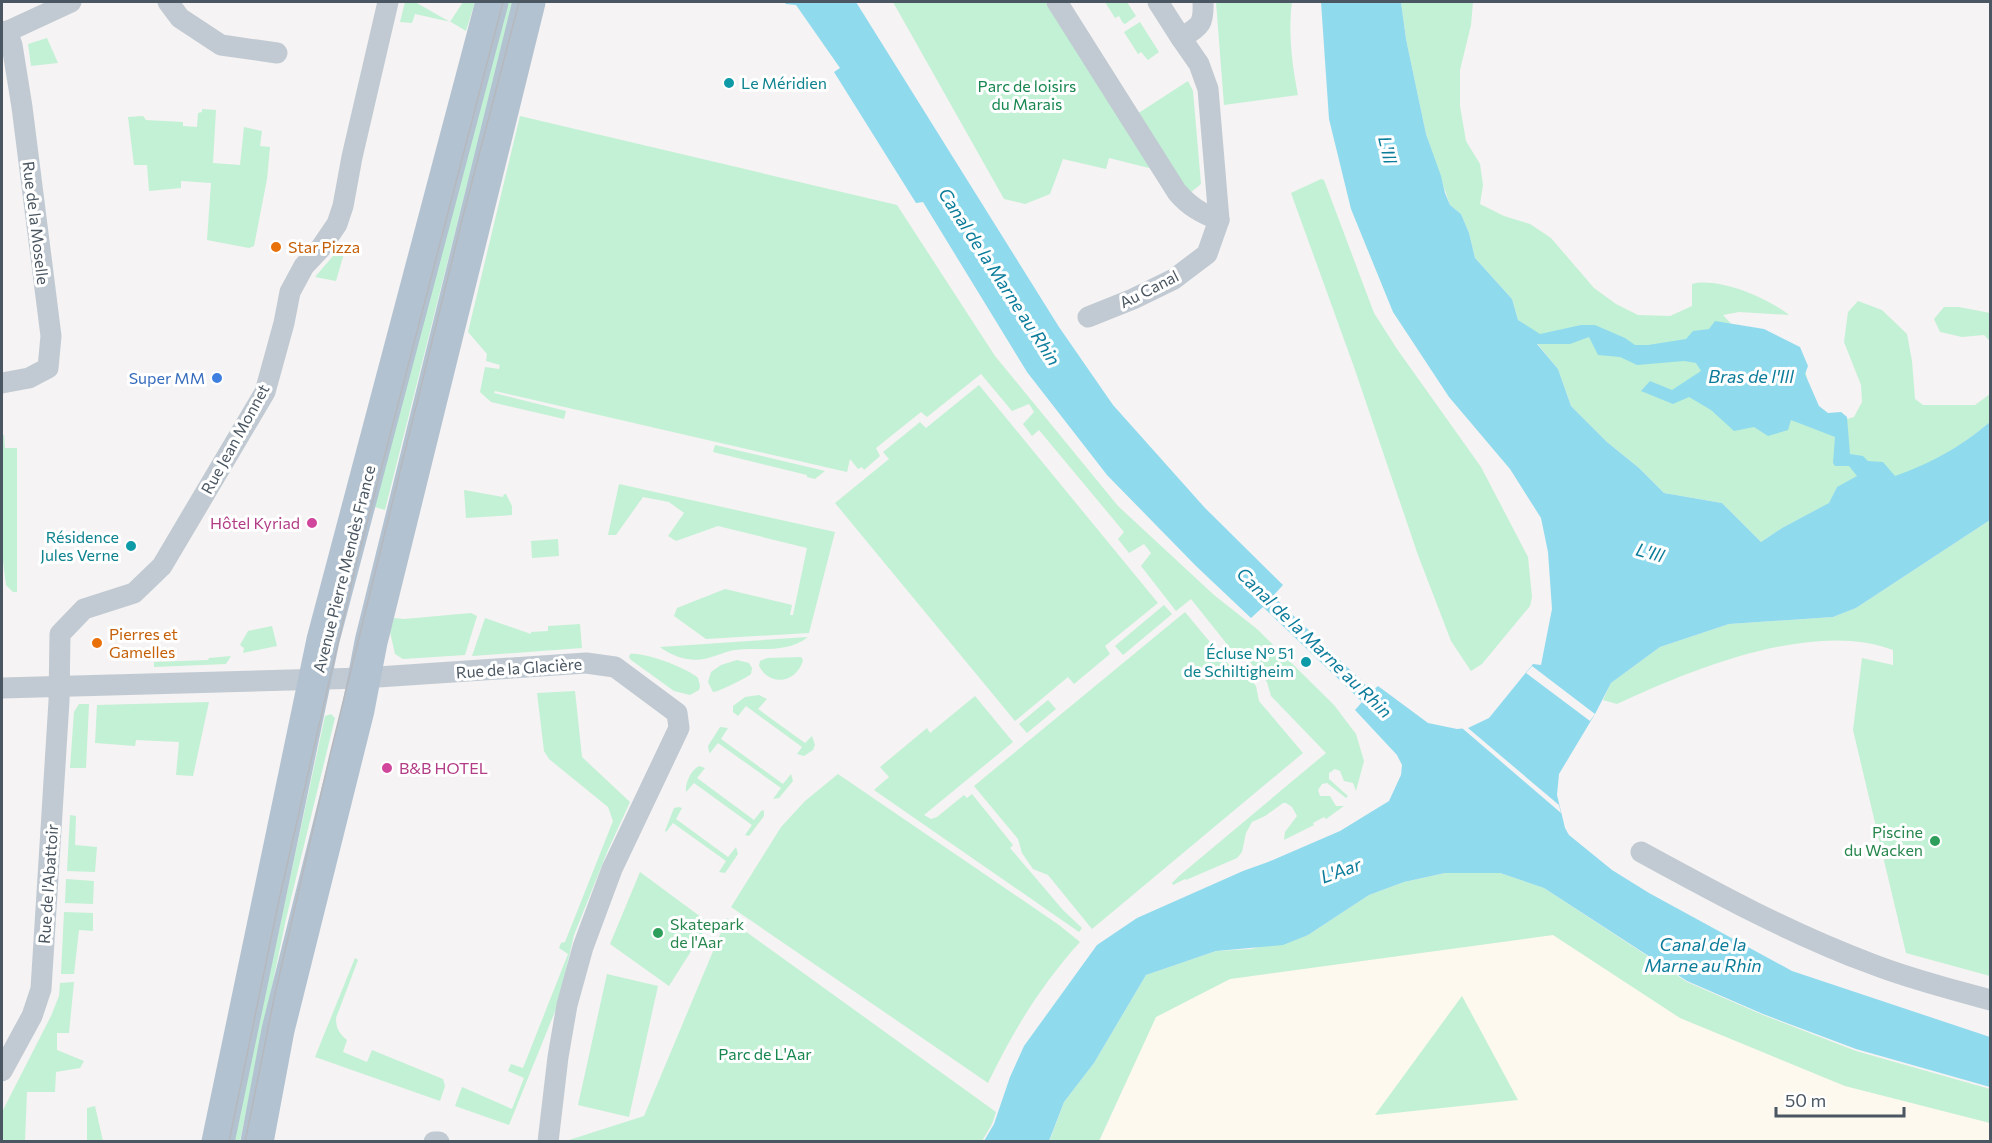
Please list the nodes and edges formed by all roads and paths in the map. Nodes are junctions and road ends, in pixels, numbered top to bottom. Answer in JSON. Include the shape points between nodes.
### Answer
{"nodes":[{"id":1,"x":71,"y":2,"type":"edge"},
{"id":2,"x":168,"y":2,"type":"edge"},
{"id":3,"x":388,"y":2,"type":"edge"},
{"id":4,"x":492,"y":2,"type":"edge"},
{"id":5,"x":529,"y":2,"type":"edge"},
{"id":6,"x":1057,"y":2,"type":"edge"},
{"id":7,"x":1158,"y":2,"type":"edge"},
{"id":8,"x":1203,"y":2,"type":"edge"},
{"id":9,"x":4,"y":32,"type":"edge"},
{"id":10,"x":1181,"y":38,"type":"junction"},
{"id":11,"x":277,"y":53,"type":"dead end"},
{"id":12,"x":1219,"y":220,"type":"junction"},
{"id":13,"x":1088,"y":317,"type":"dead end"},
{"id":14,"x":2,"y":383,"type":"edge"},
{"id":15,"x":363,"y":678,"type":"junction"},
{"id":16,"x":316,"y":679,"type":"junction"},
{"id":17,"x":59,"y":687,"type":"junction"},
{"id":18,"x":2,"y":688,"type":"edge"},
{"id":19,"x":1641,"y":852,"type":"dead end"},
{"id":20,"x":1990,"y":1000,"type":"edge"},
{"id":21,"x":2,"y":1071,"type":"edge"},
{"id":22,"x":218,"y":1142,"type":"edge"},
{"id":23,"x":257,"y":1142,"type":"edge"},
{"id":24,"x":434,"y":1142,"type":"edge"},
{"id":25,"x":439,"y":1142,"type":"edge"},
{"id":26,"x":548,"y":1142,"type":"edge"}],
"edges":[{"from":1,"to":9,"type":"street"},
{"from":2,"to":11,"type":"street","via":[[180,18],[221,45]]},
{"from":3,"to":17,"type":"street","name":"Rue Jean Monnet","via":[[343,206],[337,224],[304,266],[290,292],[265,392],[162,566],[134,593],[84,609],[60,634]]},
{"from":4,"to":16,"type":"main road","name":"Avenue Pierre Mendès France","via":[[323,640]]},
{"from":5,"to":15,"type":"main road"},
{"from":6,"to":12,"type":"street","via":[[1177,192],[1199,213]]},
{"from":7,"to":10,"type":"street"},
{"from":8,"to":10,"type":"street","via":[[1204,17],[1197,28]]},
{"from":9,"to":14,"type":"street","name":"Rue de la Moselle","via":[[12,45],[22,107],[51,336],[48,368],[29,378]]},
{"from":10,"to":12,"type":"street","via":[[1199,64],[1208,88]]},
{"from":12,"to":13,"type":"street","name":"Au Canal","via":[[1207,254],[1174,279]]},
{"from":15,"to":16,"type":"street","name":"Rue de la Glacière"},
{"from":15,"to":23,"type":"main road","via":[[278,1030]]},
{"from":15,"to":26,"type":"street","name":"Rue de la Glacière","via":[[586,663],[615,668],[678,713],[679,728],[612,869],[583,947],[567,1005]]},
{"from":16,"to":17,"type":"street","name":"Rue de la Glacière"},
{"from":16,"to":22,"type":"main road","name":"Avenue Pierre Mendès France"},
{"from":17,"to":18,"type":"street","name":"Rue de la Glacière"},
{"from":17,"to":21,"type":"street","name":"Rue de l'Abattoir","via":[[41,989],[32,1016]]},
{"from":19,"to":20,"type":"street","via":[[1799,934],[1873,965]]},
{"from":24,"to":25,"type":"street"}]}
